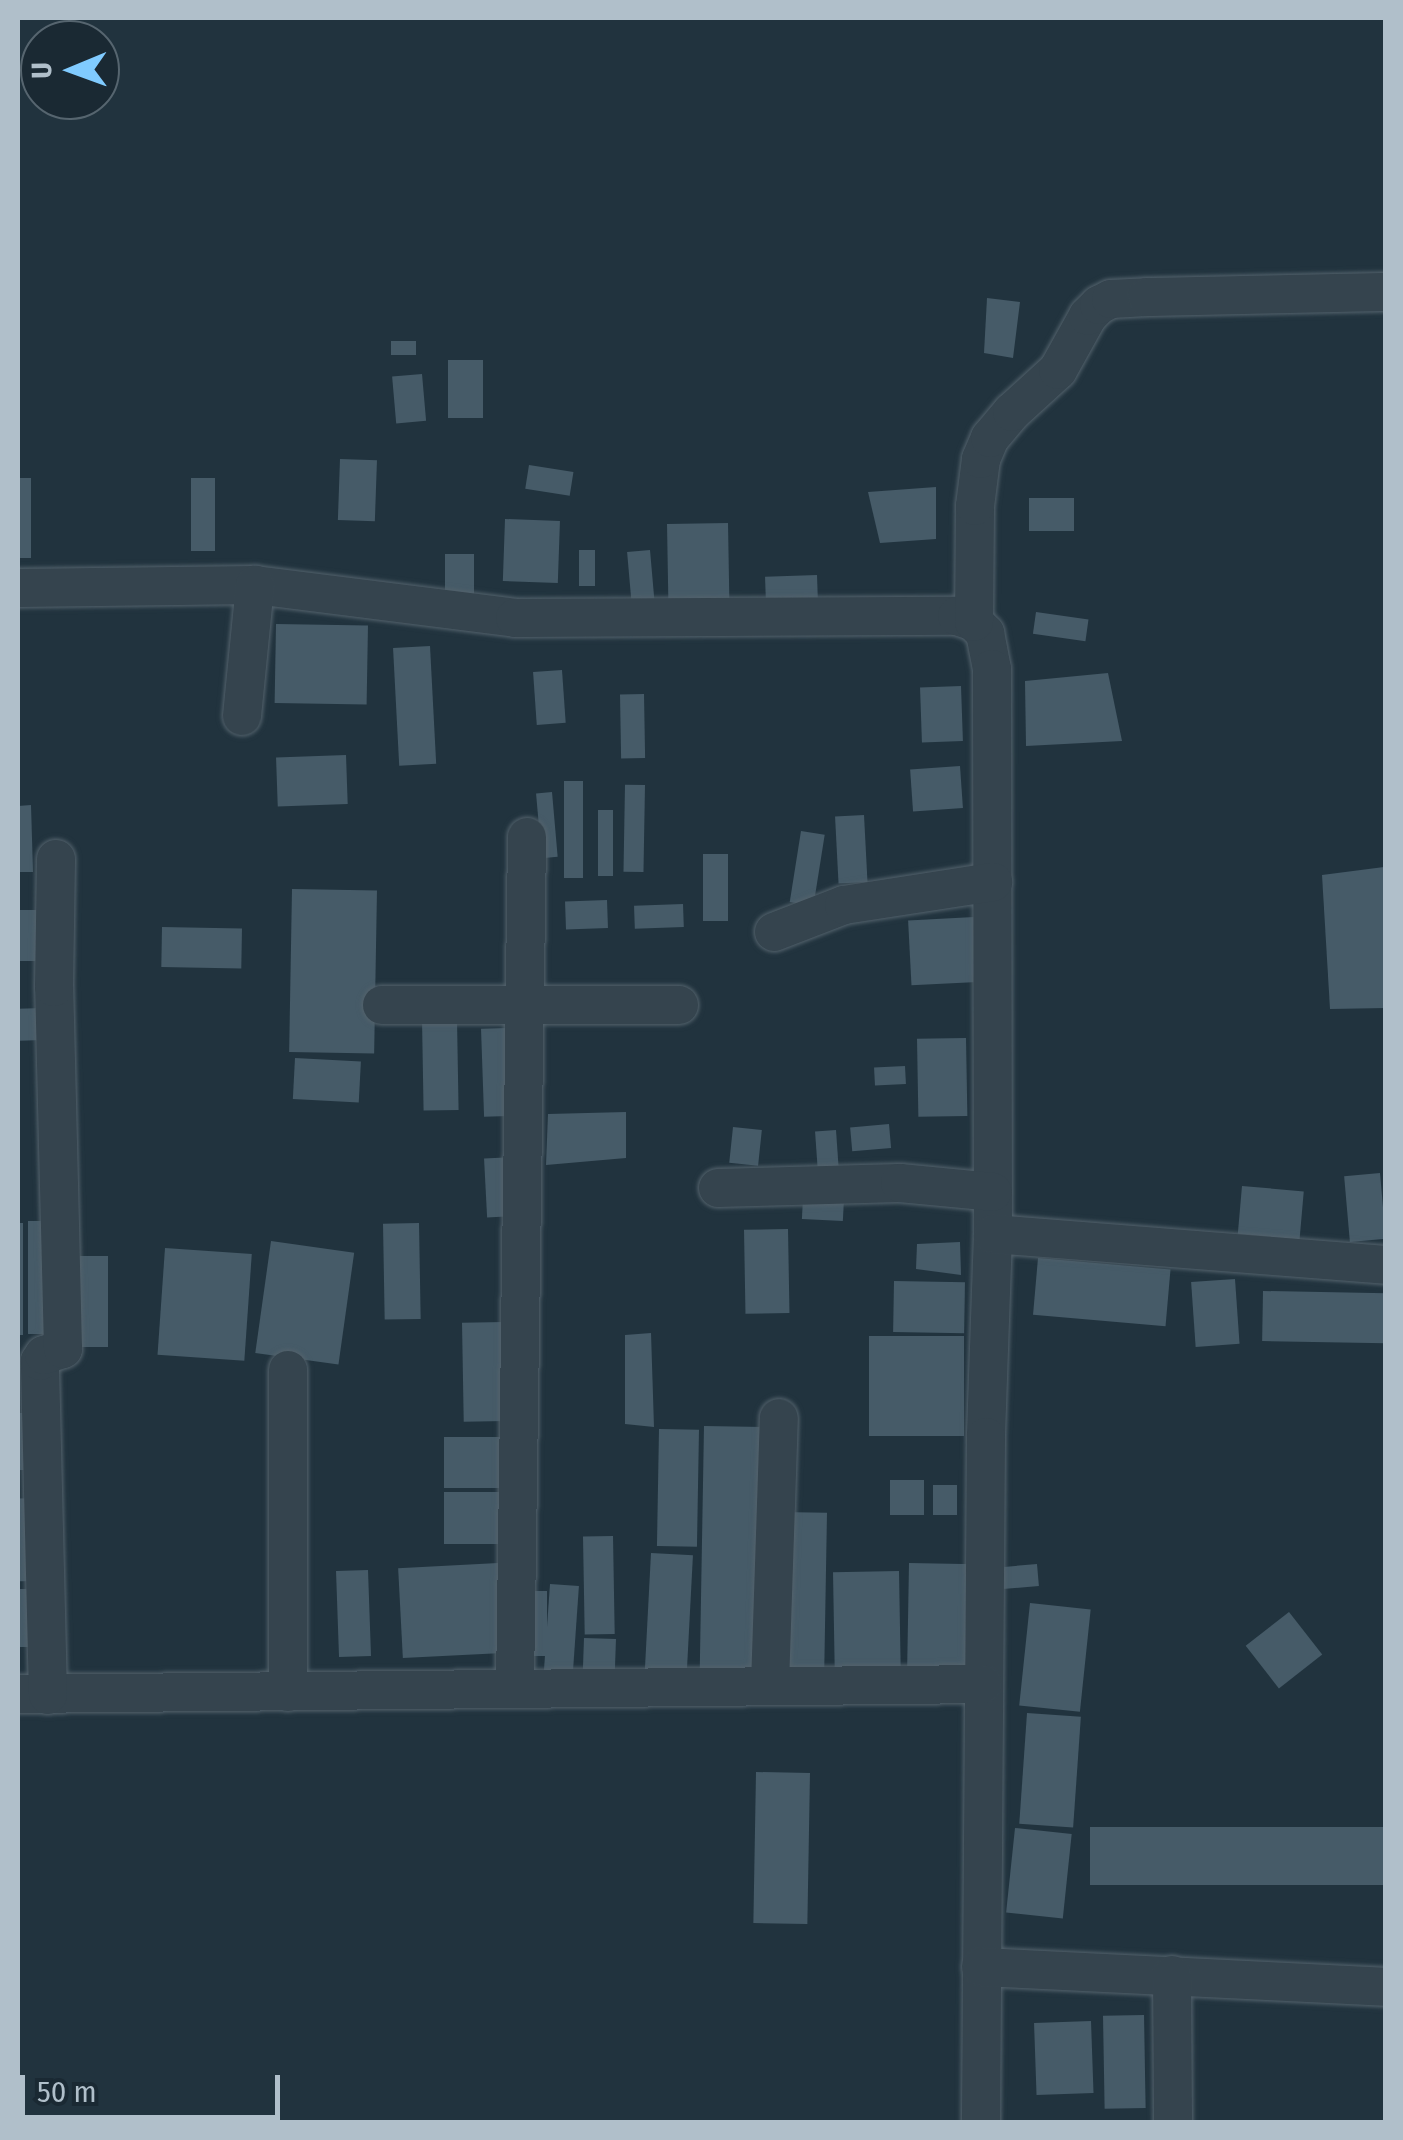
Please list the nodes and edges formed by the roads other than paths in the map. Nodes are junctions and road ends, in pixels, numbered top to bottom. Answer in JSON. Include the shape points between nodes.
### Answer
{"nodes":[{"id":1,"x":1386,"y":292,"type":"edge"},
{"id":2,"x":256,"y":585,"type":"junction"},
{"id":3,"x":18,"y":588,"type":"edge"},
{"id":4,"x":974,"y":622,"type":"junction"},
{"id":5,"x":242,"y":716,"type":"dead end"},
{"id":6,"x":527,"y":838,"type":"dead end"},
{"id":7,"x":56,"y":859,"type":"dead end"},
{"id":8,"x":994,"y":882,"type":"junction"},
{"id":9,"x":774,"y":932,"type":"dead end"},
{"id":10,"x":382,"y":1005,"type":"dead end"},
{"id":11,"x":527,"y":1005,"type":"junction"},
{"id":12,"x":679,"y":1005,"type":"dead end"},
{"id":13,"x":718,"y":1188,"type":"dead end"},
{"id":14,"x":993,"y":1192,"type":"junction"},
{"id":15,"x":993,"y":1234,"type":"junction"},
{"id":16,"x":1386,"y":1265,"type":"edge"},
{"id":17,"x":288,"y":1370,"type":"dead end"},
{"id":18,"x":779,"y":1418,"type":"dead end"},
{"id":19,"x":983,"y":1684,"type":"junction"},
{"id":20,"x":770,"y":1685,"type":"junction"},
{"id":21,"x":515,"y":1687,"type":"junction"},
{"id":22,"x":288,"y":1692,"type":"junction"},
{"id":23,"x":33,"y":1695,"type":"edge"},
{"id":24,"x":981,"y":1967,"type":"junction"},
{"id":25,"x":1172,"y":1975,"type":"junction"},
{"id":26,"x":1386,"y":1987,"type":"edge"},
{"id":27,"x":981,"y":2122,"type":"edge"},
{"id":28,"x":1174,"y":2122,"type":"edge"}],
"edges":[{"from":1,"to":4,"type":"street","via":[[1147,297],[1099,305],[1058,370],[990,438],[975,506]]},
{"from":2,"to":3,"type":"street"},
{"from":2,"to":4,"type":"street","via":[[515,618],[957,616]]},
{"from":2,"to":5,"type":"street"},
{"from":4,"to":8,"type":"street","via":[[991,653]]},
{"from":6,"to":11,"type":"street"},
{"from":7,"to":23,"type":"street","via":[[63,1349],[40,1361]]},
{"from":8,"to":9,"type":"street","via":[[844,905]]},
{"from":8,"to":14,"type":"street"},
{"from":10,"to":11,"type":"street"},
{"from":11,"to":12,"type":"street"},
{"from":11,"to":21,"type":"street"},
{"from":13,"to":14,"type":"street","via":[[900,1183]]},
{"from":14,"to":15,"type":"street"},
{"from":15,"to":16,"type":"street"},
{"from":15,"to":19,"type":"street"},
{"from":17,"to":22,"type":"street"},
{"from":18,"to":20,"type":"street"},
{"from":19,"to":20,"type":"street"},
{"from":19,"to":24,"type":"street"},
{"from":20,"to":21,"type":"street"},
{"from":21,"to":22,"type":"street"},
{"from":22,"to":23,"type":"street"},
{"from":24,"to":25,"type":"street"},
{"from":24,"to":27,"type":"street"},
{"from":25,"to":26,"type":"street"},
{"from":25,"to":28,"type":"street"}]}
